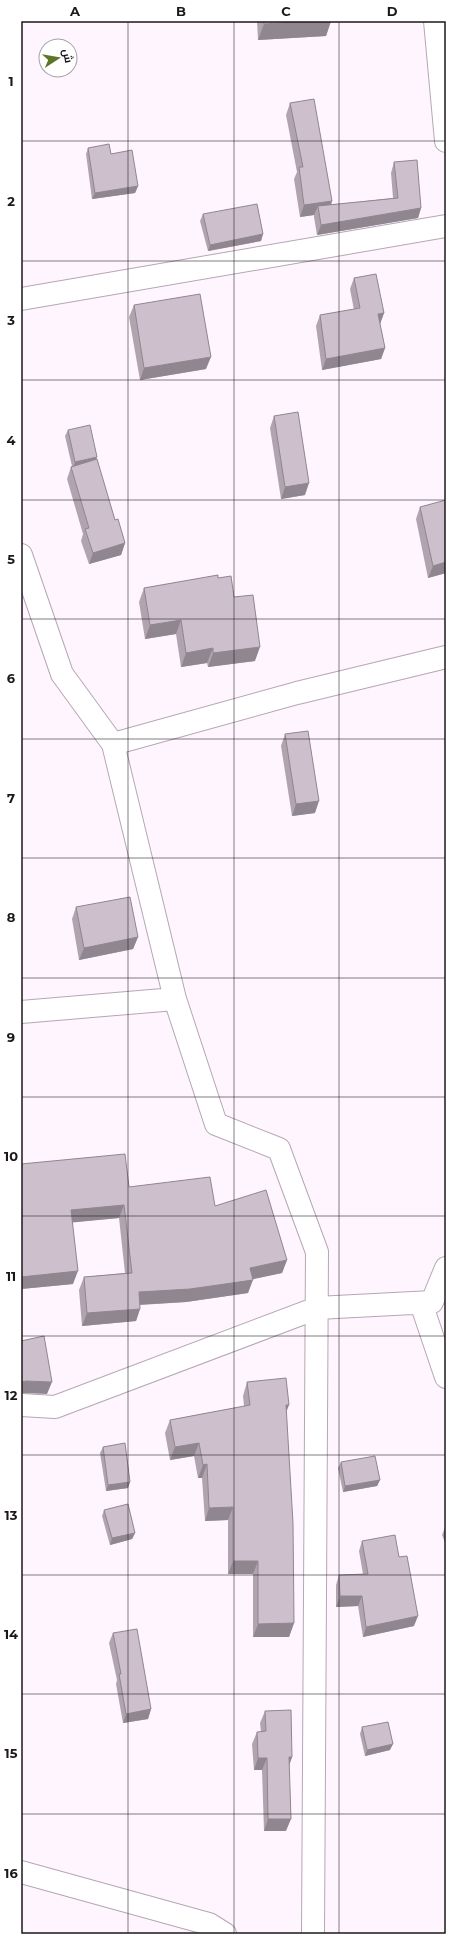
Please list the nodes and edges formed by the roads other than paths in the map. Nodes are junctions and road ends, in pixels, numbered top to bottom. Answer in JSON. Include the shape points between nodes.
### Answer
{"nodes":[{"id":1,"x":435,"y":21,"type":"edge"},
{"id":2,"x":446,"y":142,"type":"edge"},
{"id":3,"x":446,"y":226,"type":"edge"},
{"id":4,"x":21,"y":299,"type":"edge"},
{"id":5,"x":21,"y":555,"type":"edge"},
{"id":6,"x":446,"y":657,"type":"edge"},
{"id":7,"x":113,"y":744,"type":"junction"},
{"id":8,"x":176,"y":999,"type":"junction"},
{"id":9,"x":21,"y":1012,"type":"edge"},
{"id":10,"x":446,"y":1268,"type":"edge"},
{"id":11,"x":421,"y":1303,"type":"junction"},
{"id":12,"x":317,"y":1308,"type":"junction"},
{"id":13,"x":446,"y":1377,"type":"edge"},
{"id":14,"x":21,"y":1405,"type":"edge"},
{"id":15,"x":21,"y":1872,"type":"edge"},
{"id":16,"x":225,"y":1934,"type":"edge"},
{"id":17,"x":314,"y":1934,"type":"edge"}],
"edges":[{"from":1,"to":2,"type":"street"},
{"from":3,"to":4,"type":"street"},
{"from":5,"to":7,"type":"street","via":[[62,674]]},
{"from":6,"to":7,"type":"street","via":[[298,693]]},
{"from":7,"to":8,"type":"street"},
{"from":8,"to":9,"type":"street"},
{"from":8,"to":12,"type":"street","via":[[216,1124],[279,1149],[318,1252]]},
{"from":10,"to":11,"type":"street","via":[[432,1302]]},
{"from":11,"to":12,"type":"street"},
{"from":11,"to":13,"type":"street"},
{"from":12,"to":14,"type":"street","via":[[54,1407]]},
{"from":12,"to":17,"type":"street"},
{"from":15,"to":16,"type":"street","via":[[209,1924]]}]}
